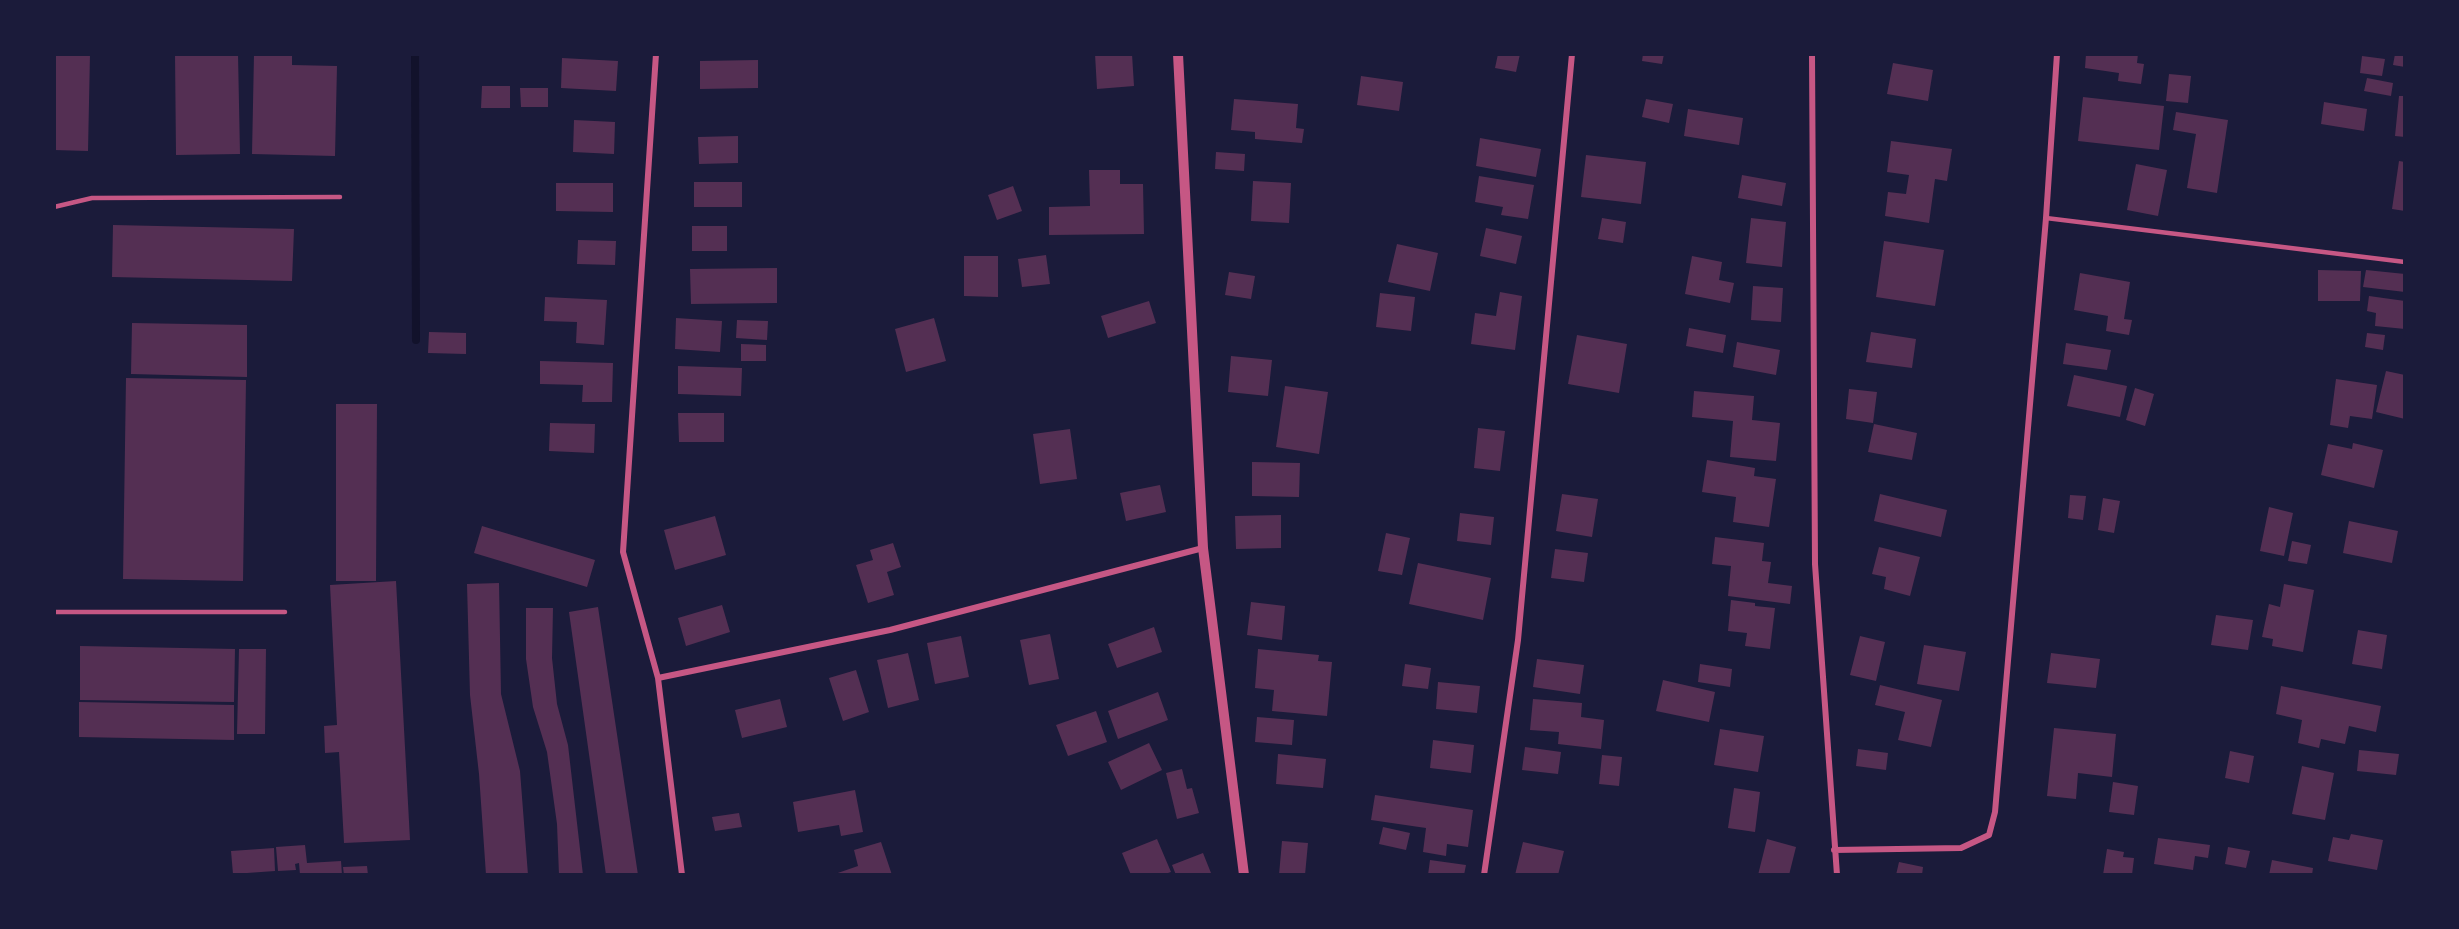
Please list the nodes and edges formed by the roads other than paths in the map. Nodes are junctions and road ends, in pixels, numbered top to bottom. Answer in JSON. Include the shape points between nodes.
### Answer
{"nodes":[{"id":1,"x":656,"y":54,"type":"edge"},
{"id":2,"x":1178,"y":54,"type":"edge"},
{"id":3,"x":1572,"y":54,"type":"edge"},
{"id":4,"x":1812,"y":54,"type":"edge"},
{"id":5,"x":2057,"y":54,"type":"edge"},
{"id":6,"x":340,"y":197,"type":"dead end"},
{"id":7,"x":54,"y":207,"type":"edge"},
{"id":8,"x":2046,"y":218,"type":"junction"},
{"id":9,"x":2405,"y":262,"type":"edge"},
{"id":10,"x":1203,"y":548,"type":"junction"},
{"id":11,"x":54,"y":612,"type":"edge"},
{"id":12,"x":285,"y":612,"type":"dead end"},
{"id":13,"x":658,"y":678,"type":"junction"},
{"id":14,"x":1834,"y":850,"type":"junction"},
{"id":15,"x":682,"y":875,"type":"edge"},
{"id":16,"x":1244,"y":875,"type":"edge"},
{"id":17,"x":1484,"y":875,"type":"edge"},
{"id":18,"x":1837,"y":875,"type":"edge"}],
"edges":[{"from":1,"to":13,"type":"street","via":[[623,552]]},
{"from":2,"to":10,"type":"street"},
{"from":3,"to":17,"type":"street","via":[[1518,640]]},
{"from":4,"to":14,"type":"street","via":[[1815,564]]},
{"from":5,"to":8,"type":"street"},
{"from":6,"to":7,"type":"lane","via":[[92,198]]},
{"from":8,"to":9,"type":"lane"},
{"from":8,"to":14,"type":"street","via":[[1995,812],[1989,835],[1961,848]]},
{"from":10,"to":13,"type":"street","via":[[890,630]]},
{"from":10,"to":16,"type":"street"},
{"from":11,"to":12,"type":"lane"},
{"from":13,"to":15,"type":"street"},
{"from":14,"to":18,"type":"street"}]}
